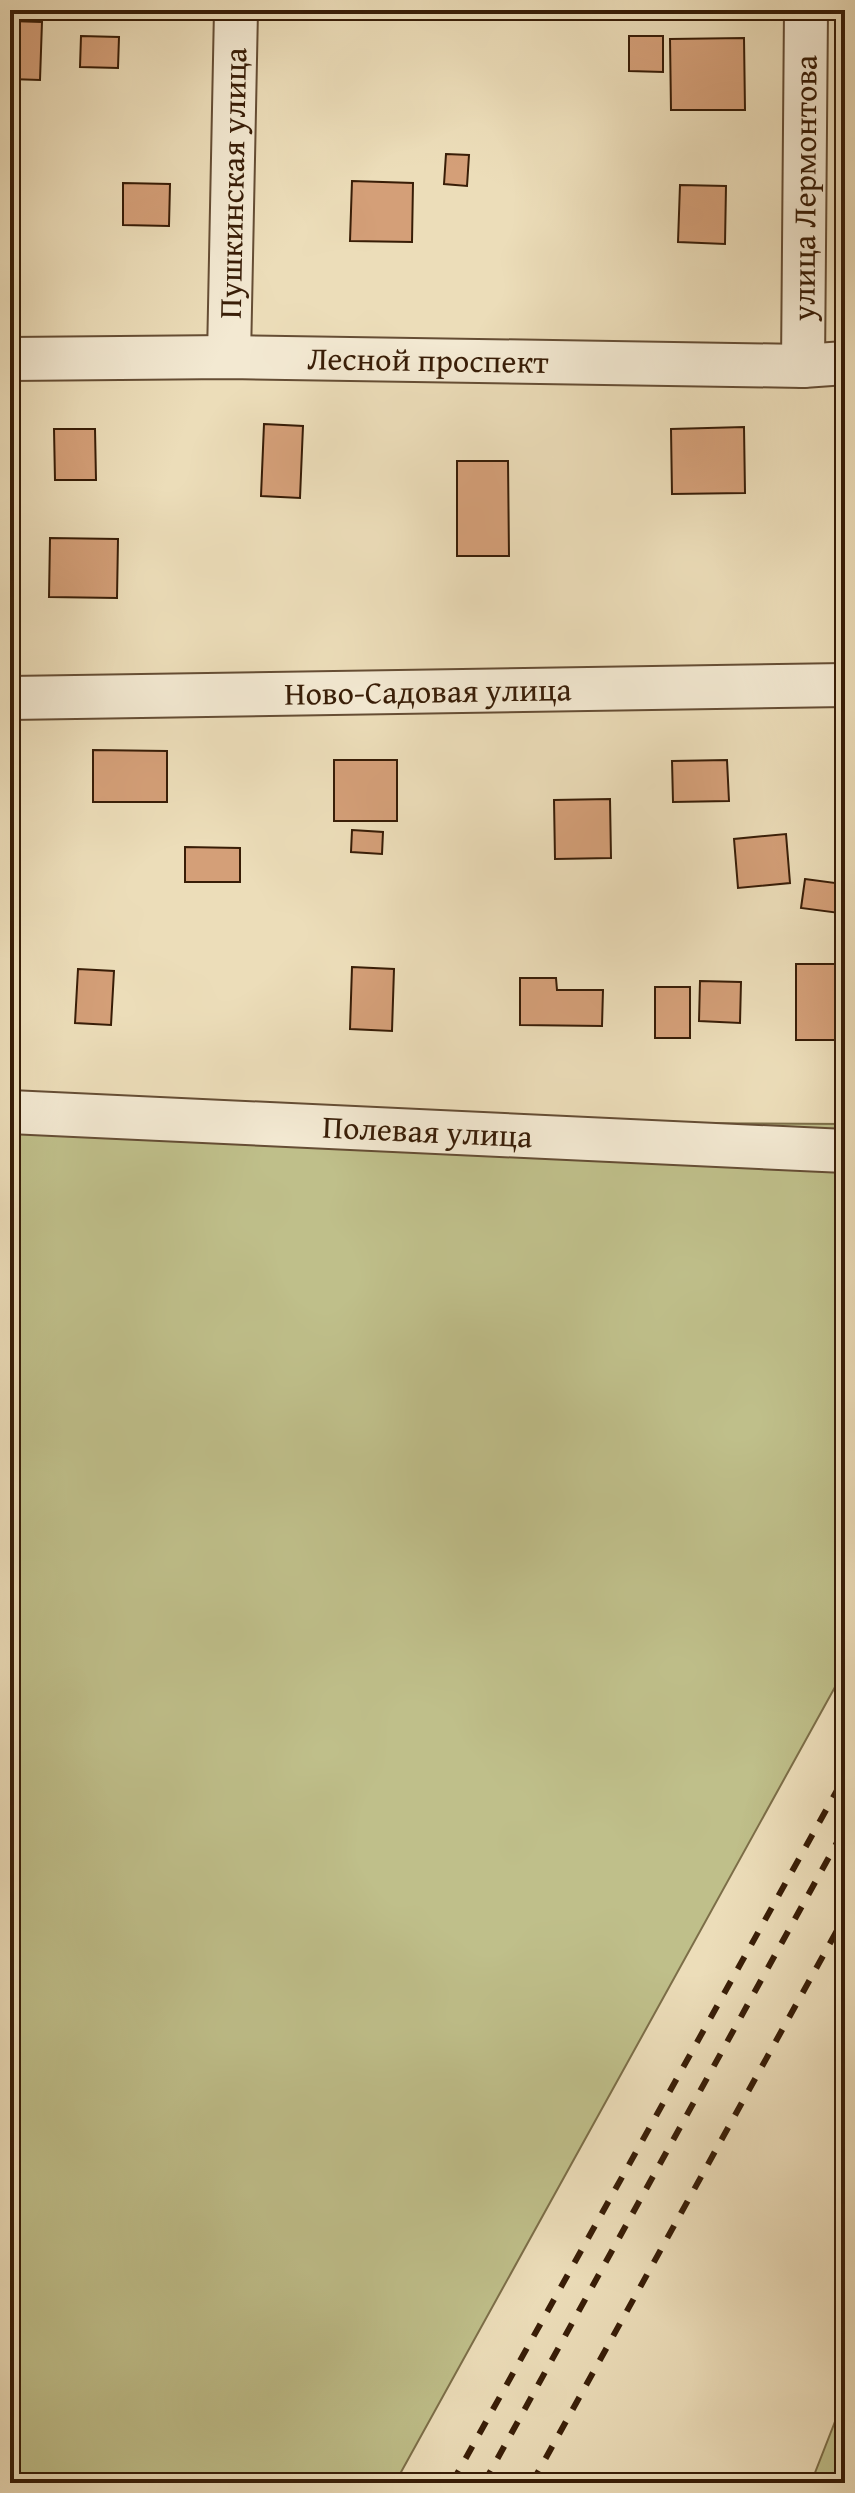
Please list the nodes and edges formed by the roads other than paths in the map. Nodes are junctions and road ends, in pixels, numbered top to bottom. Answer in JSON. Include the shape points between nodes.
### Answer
{"nodes":[{"id":1,"x":236,"y":10,"type":"edge"},
{"id":2,"x":806,"y":10,"type":"edge"},
{"id":3,"x":229,"y":357,"type":"junction"},
{"id":4,"x":10,"y":359,"type":"edge"},
{"id":5,"x":845,"y":363,"type":"edge"},
{"id":6,"x":803,"y":366,"type":"junction"},
{"id":7,"x":845,"y":685,"type":"edge"},
{"id":8,"x":10,"y":698,"type":"edge"},
{"id":9,"x":10,"y":1112,"type":"edge"},
{"id":10,"x":845,"y":1151,"type":"edge"}],
"edges":[{"from":1,"to":3,"type":"street","name":"Пушкинская улица"},
{"from":2,"to":6,"type":"street","name":"улица Лермонтова"},
{"from":3,"to":4,"type":"street","name":"Лесной проспект"},
{"from":3,"to":6,"type":"street","name":"Лесной проспект"},
{"from":5,"to":6,"type":"street","name":"Лесной проспект"},
{"from":7,"to":8,"type":"street","name":"Ново-Садовая улица"},
{"from":9,"to":10,"type":"street","name":"Полевая улица"}]}
